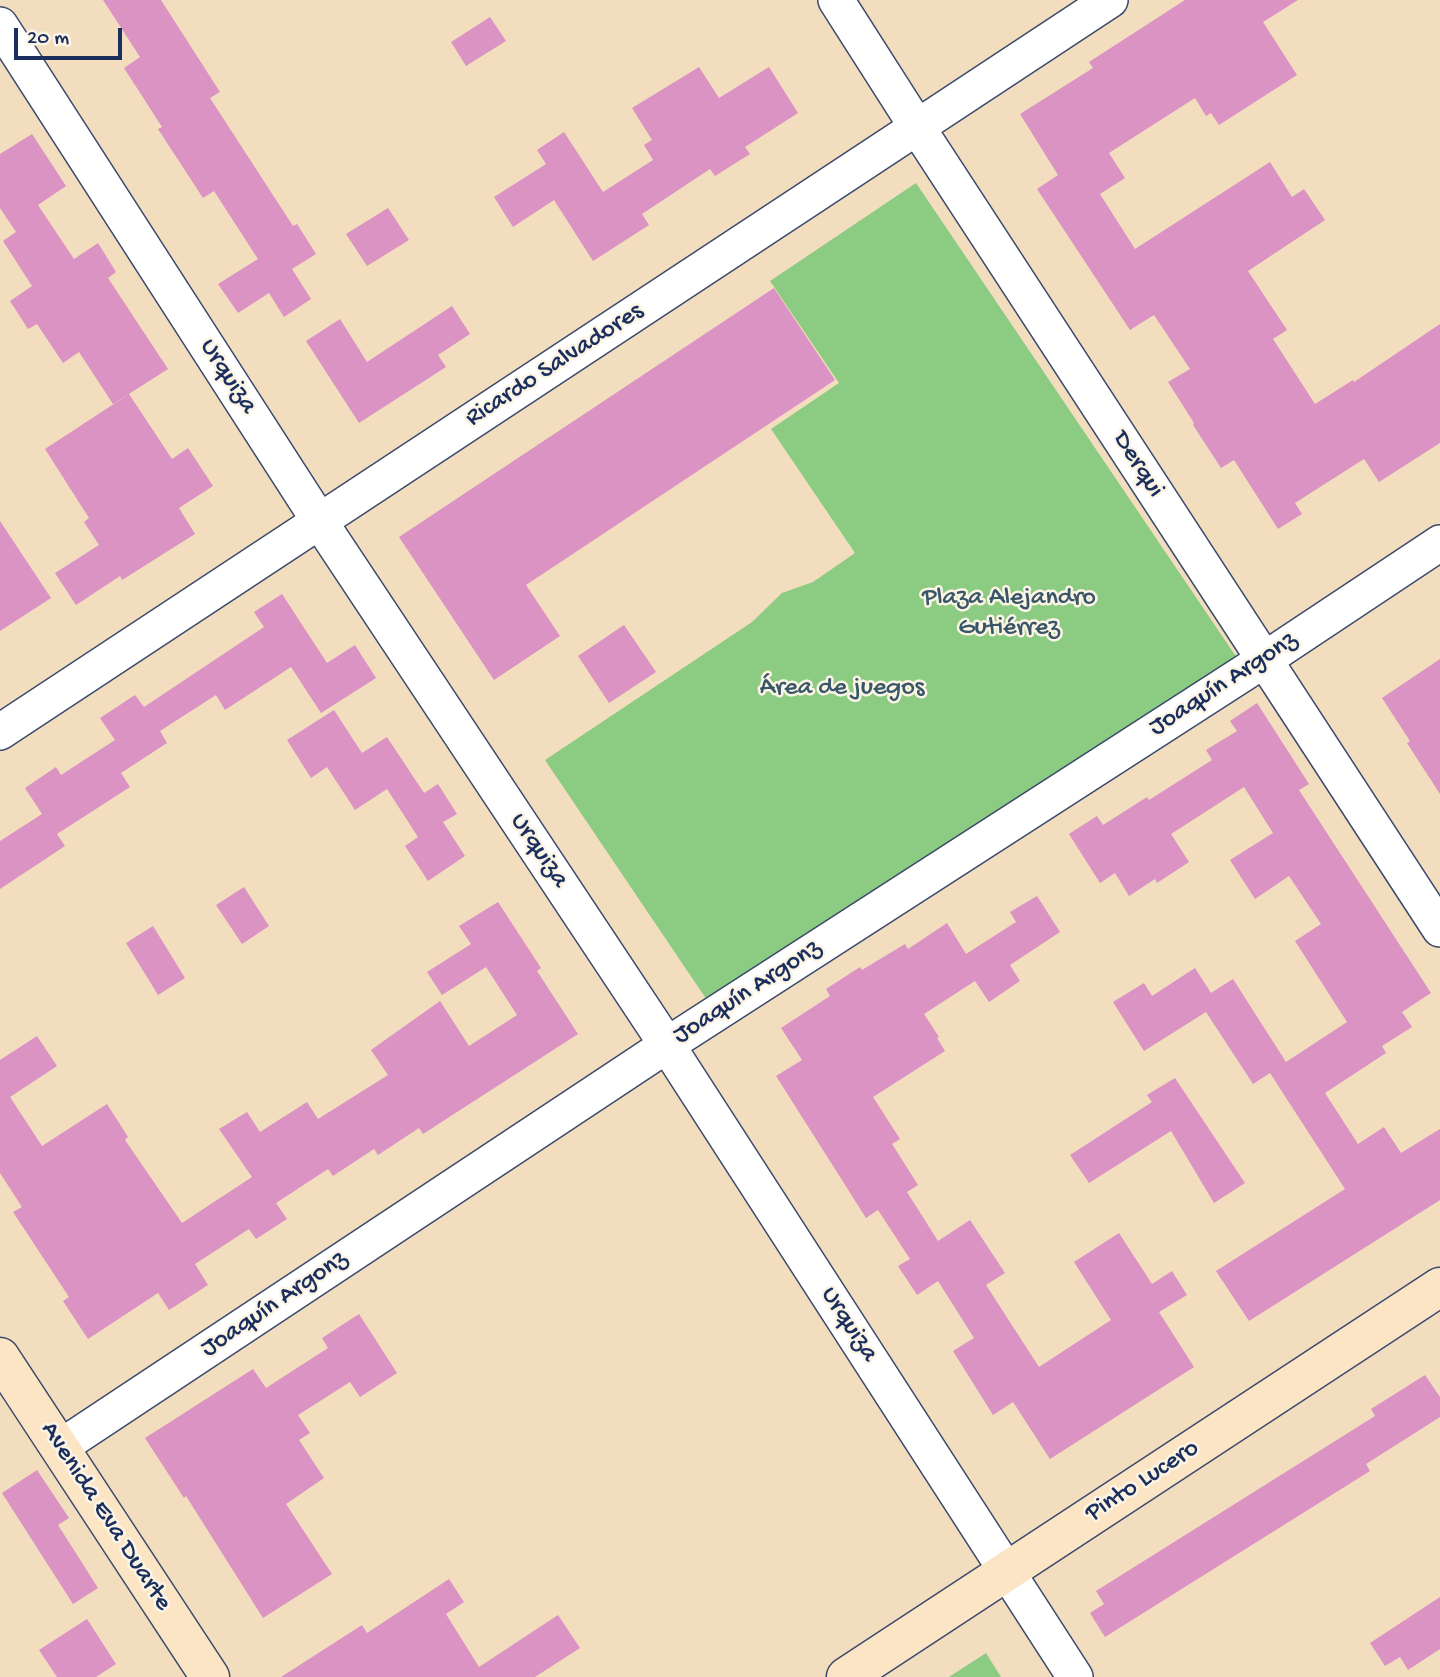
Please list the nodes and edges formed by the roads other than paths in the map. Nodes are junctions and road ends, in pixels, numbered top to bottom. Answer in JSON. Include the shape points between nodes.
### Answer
{"nodes":[{"id":1,"x":836,"y":0,"type":"edge"},
{"id":2,"x":1110,"y":0,"type":"edge"},
{"id":3,"x":0,"y":25,"type":"edge"},
{"id":4,"x":916,"y":127,"type":"junction"},
{"id":5,"x":320,"y":522,"type":"junction"},
{"id":6,"x":1440,"y":543,"type":"edge"},
{"id":7,"x":1264,"y":660,"type":"junction"},
{"id":8,"x":0,"y":732,"type":"edge"},
{"id":9,"x":1440,"y":929,"type":"edge"},
{"id":10,"x":667,"y":1045,"type":"junction"},
{"id":11,"x":1440,"y":1287,"type":"edge"},
{"id":12,"x":0,"y":1357,"type":"edge"},
{"id":13,"x":59,"y":1448,"type":"junction"},
{"id":14,"x":1007,"y":1571,"type":"junction"},
{"id":15,"x":210,"y":1677,"type":"edge"},
{"id":16,"x":846,"y":1677,"type":"edge"},
{"id":17,"x":1075,"y":1677,"type":"edge"}],
"edges":[{"from":1,"to":4,"type":"street","name":"Derqui"},
{"from":2,"to":4,"type":"street","name":"Ricardo Salvadores"},
{"from":3,"to":5,"type":"street","name":"Urquiza"},
{"from":4,"to":5,"type":"street","name":"Ricardo Salvadores"},
{"from":4,"to":7,"type":"street","name":"Derqui"},
{"from":5,"to":8,"type":"street","name":"Ricardo Salvadores"},
{"from":5,"to":10,"type":"street","name":"Urquiza"},
{"from":6,"to":7,"type":"street","name":"Joaquín Argonz"},
{"from":7,"to":9,"type":"street","name":"Derqui"},
{"from":7,"to":10,"type":"street","name":"Joaquín Argonz"},
{"from":10,"to":13,"type":"street","name":"Joaquín Argonz"},
{"from":10,"to":14,"type":"street","name":"Urquiza"},
{"from":11,"to":14,"type":"street","name":"Pinto Lucero"},
{"from":12,"to":13,"type":"street","name":"Avenida Eva Duarte"},
{"from":13,"to":15,"type":"street","name":"Avenida Eva Duarte"},
{"from":14,"to":16,"type":"street","name":"Pinto Lucero"},
{"from":14,"to":17,"type":"street","name":"Urquiza"}]}
